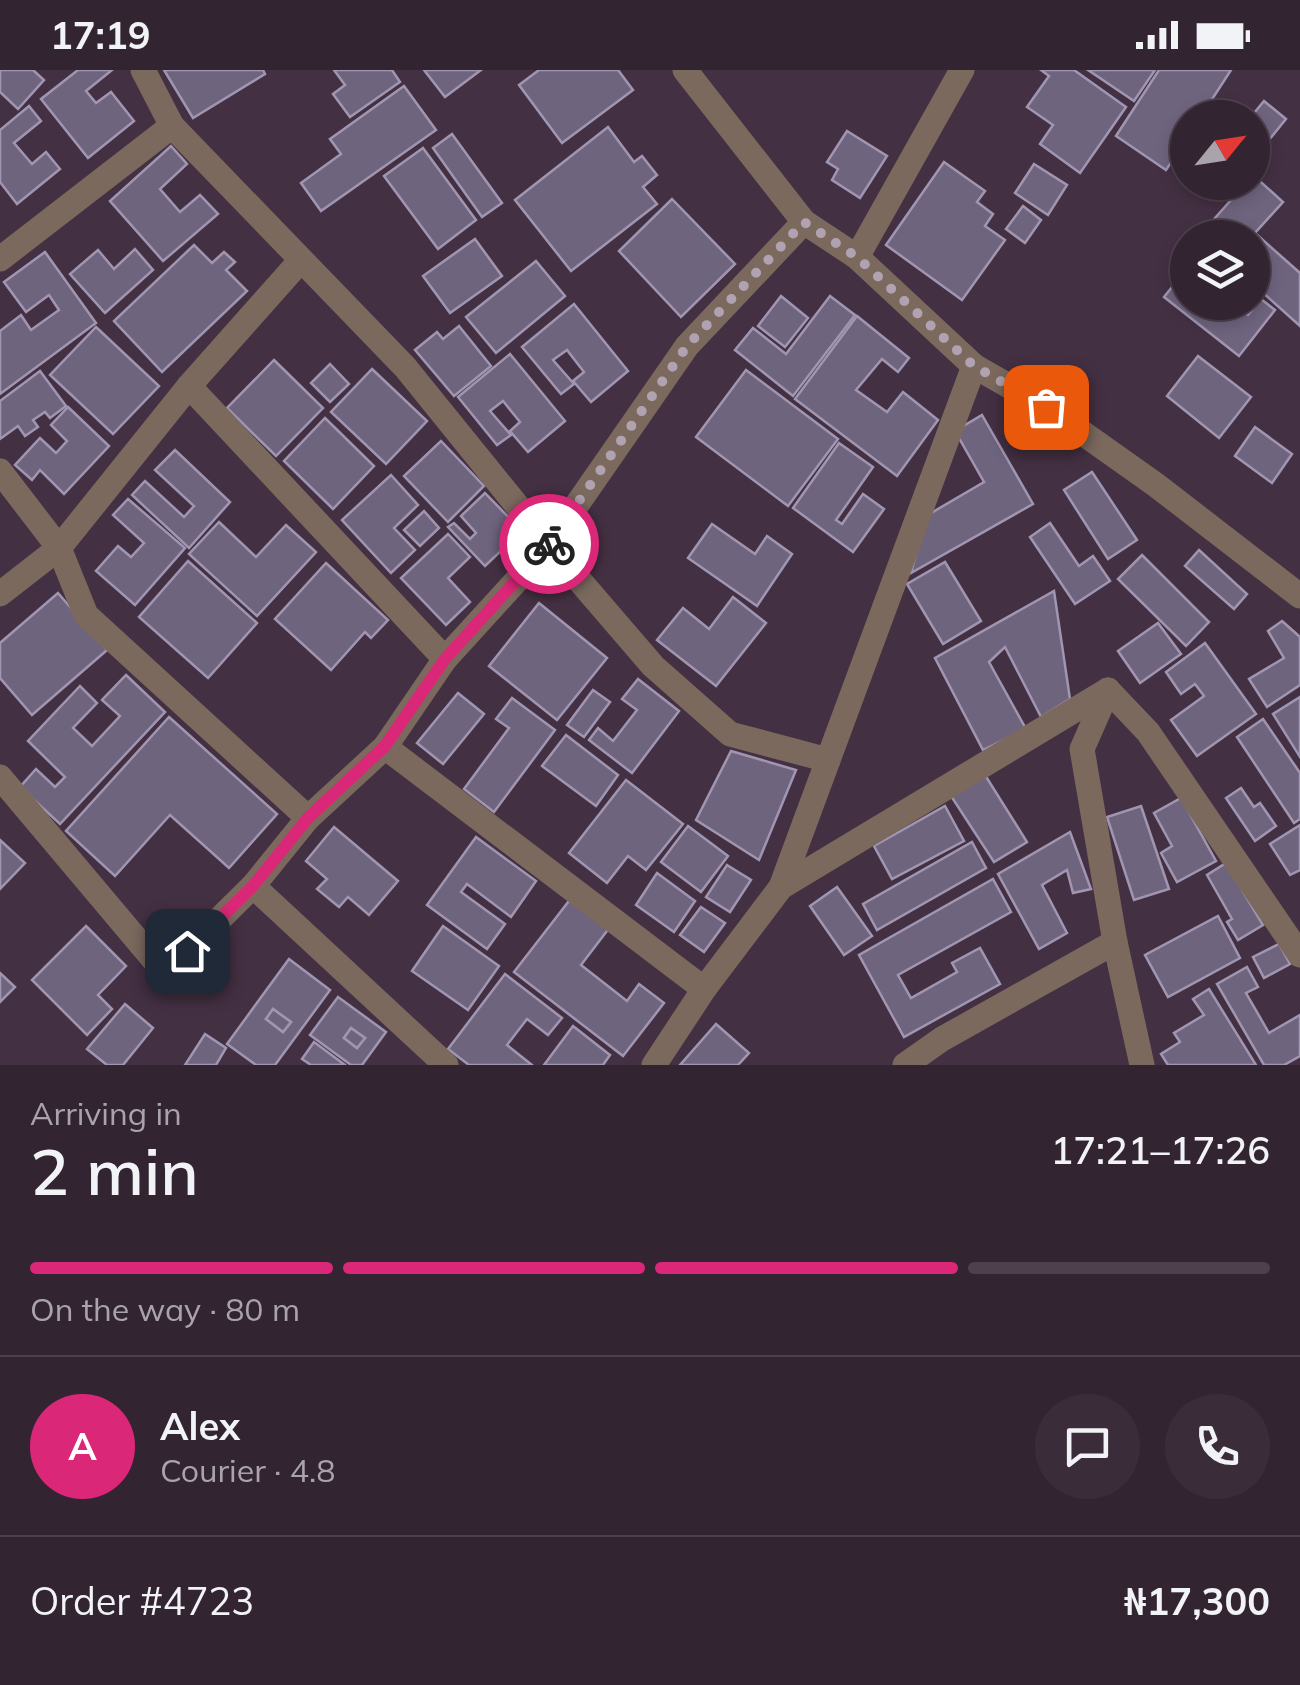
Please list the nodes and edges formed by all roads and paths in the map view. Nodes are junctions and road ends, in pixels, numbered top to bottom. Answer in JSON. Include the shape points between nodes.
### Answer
{"nodes":[{"id":1,"x":143,"y":70,"type":"edge"},
{"id":2,"x":685,"y":70,"type":"edge"},
{"id":3,"x":962,"y":70,"type":"edge"},
{"id":4,"x":172,"y":126,"type":"junction"},
{"id":5,"x":804,"y":222,"type":"junction"},
{"id":6,"x":857,"y":257,"type":"junction"},
{"id":7,"x":0,"y":259,"type":"edge"},
{"id":8,"x":301,"y":260,"type":"junction"},
{"id":9,"x":974,"y":366,"type":"junction"},
{"id":10,"x":190,"y":386,"type":"junction"},
{"id":11,"x":0,"y":471,"type":"edge"},
{"id":12,"x":549,"y":545,"type":"junction"},
{"id":13,"x":58,"y":548,"type":"junction"},
{"id":14,"x":0,"y":594,"type":"edge"},
{"id":15,"x":1300,"y":596,"type":"edge"},
{"id":16,"x":445,"y":659,"type":"junction"},
{"id":17,"x":1108,"y":690,"type":"junction"},
{"id":18,"x":385,"y":746,"type":"junction"},
{"id":19,"x":828,"y":760,"type":"junction"},
{"id":20,"x":0,"y":777,"type":"edge"},
{"id":21,"x":308,"y":818,"type":"junction"},
{"id":22,"x":253,"y":886,"type":"junction"},
{"id":23,"x":781,"y":886,"type":"junction"},
{"id":24,"x":1116,"y":942,"type":"junction"},
{"id":25,"x":1300,"y":955,"type":"edge"},
{"id":26,"x":704,"y":989,"type":"junction"},
{"id":27,"x":446,"y":1065,"type":"edge"},
{"id":28,"x":654,"y":1065,"type":"edge"},
{"id":29,"x":905,"y":1065,"type":"edge"},
{"id":30,"x":1142,"y":1065,"type":"edge"}],
"edges":[{"from":1,"to":4,"type":"street"},
{"from":2,"to":5,"type":"street"},
{"from":3,"to":6,"type":"street"},
{"from":4,"to":7,"type":"street"},
{"from":4,"to":8,"type":"street"},
{"from":5,"to":6,"type":"street"},
{"from":5,"to":12,"type":"street","via":[[687,346]]},
{"from":6,"to":9,"type":"street"},
{"from":8,"to":10,"type":"street"},
{"from":8,"to":12,"type":"street","via":[[406,367]]},
{"from":9,"to":15,"type":"street","via":[[1046,407]]},
{"from":9,"to":19,"type":"street"},
{"from":10,"to":13,"type":"street"},
{"from":10,"to":16,"type":"street"},
{"from":11,"to":13,"type":"street"},
{"from":12,"to":16,"type":"street"},
{"from":12,"to":19,"type":"street","via":[[653,666],[730,734]]},
{"from":13,"to":14,"type":"street"},
{"from":13,"to":21,"type":"street","via":[[86,615]]},
{"from":16,"to":18,"type":"street"},
{"from":17,"to":23,"type":"street"},
{"from":17,"to":24,"type":"street","via":[[1082,749]]},
{"from":17,"to":25,"type":"street","via":[[1148,732]]},
{"from":18,"to":21,"type":"street"},
{"from":18,"to":26,"type":"street"},
{"from":19,"to":23,"type":"street"},
{"from":20,"to":22,"type":"street","via":[[165,973]]},
{"from":21,"to":22,"type":"street"},
{"from":22,"to":27,"type":"street"},
{"from":23,"to":26,"type":"street"},
{"from":24,"to":29,"type":"street"},
{"from":24,"to":30,"type":"street"},
{"from":26,"to":28,"type":"street"}]}
